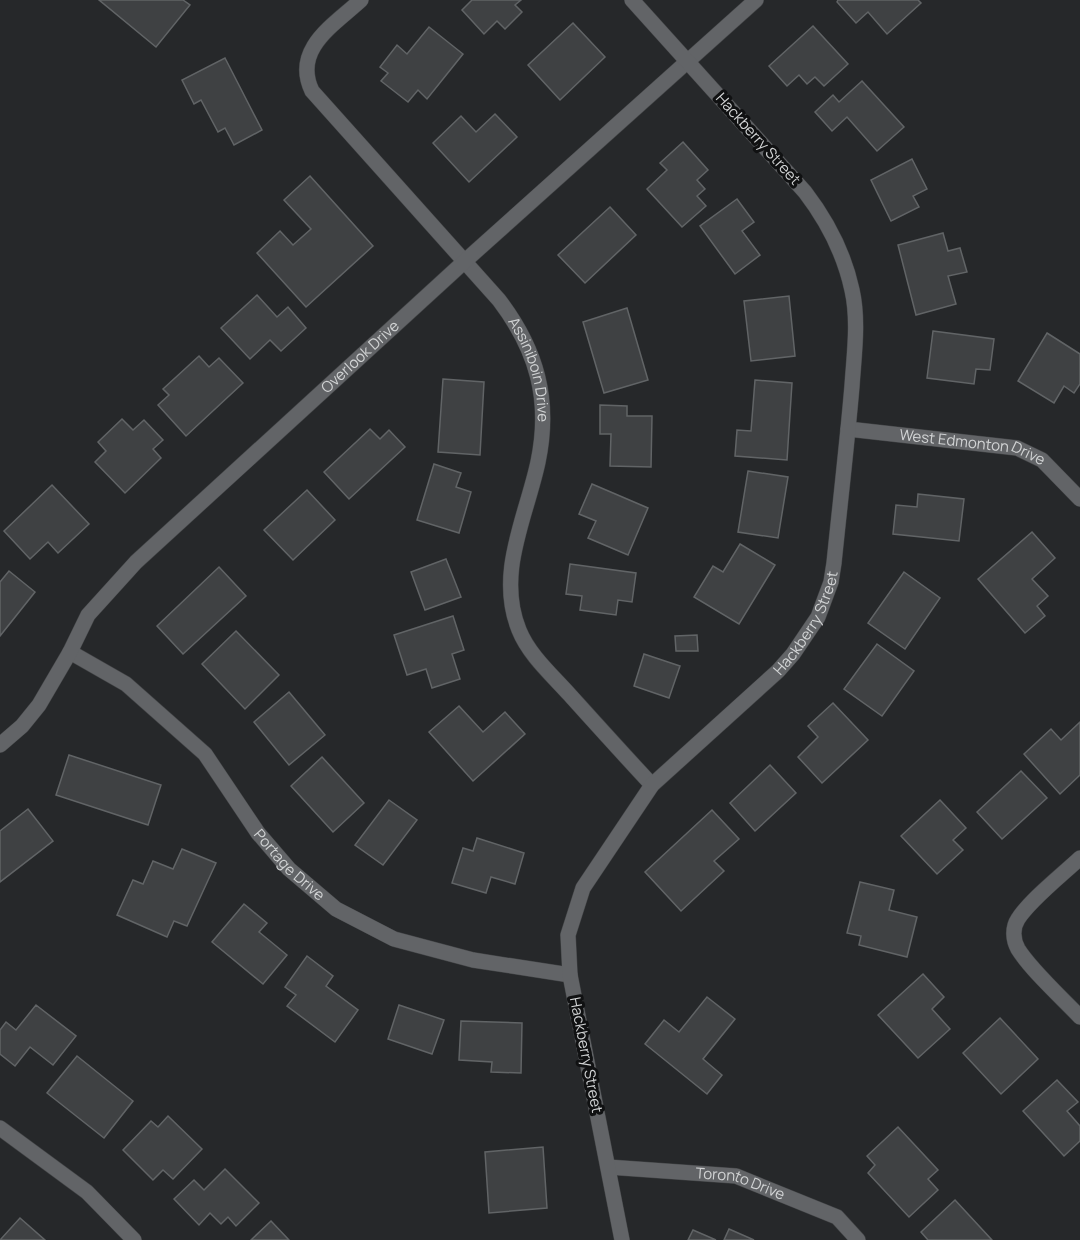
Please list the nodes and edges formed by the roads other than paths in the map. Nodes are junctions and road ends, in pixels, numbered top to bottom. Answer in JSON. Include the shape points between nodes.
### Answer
{"nodes":[{"id":1,"x":361,"y":0,"type":"edge"},
{"id":2,"x":632,"y":0,"type":"edge"},
{"id":3,"x":756,"y":0,"type":"edge"},
{"id":4,"x":688,"y":62,"type":"junction"},
{"id":5,"x":465,"y":261,"type":"junction"},
{"id":6,"x":848,"y":429,"type":"junction"},
{"id":7,"x":1080,"y":499,"type":"edge"},
{"id":8,"x":70,"y":652,"type":"junction"},
{"id":9,"x":0,"y":745,"type":"edge"},
{"id":10,"x":652,"y":785,"type":"junction"},
{"id":11,"x":1080,"y":858,"type":"edge"},
{"id":12,"x":570,"y":975,"type":"junction"},
{"id":13,"x":1080,"y":1017,"type":"edge"},
{"id":14,"x":0,"y":1128,"type":"edge"},
{"id":15,"x":608,"y":1167,"type":"junction"},
{"id":16,"x":134,"y":1240,"type":"edge"},
{"id":17,"x":622,"y":1240,"type":"edge"},
{"id":18,"x":858,"y":1240,"type":"edge"}],
"edges":[{"from":1,"to":5,"type":"street","name":"Assiniboin Drive","via":[[313,46],[306,64],[307,81]]},
{"from":2,"to":4,"type":"street","name":"Hackberry Street"},
{"from":3,"to":4,"type":"street","name":"Overlook Drive"},
{"from":4,"to":5,"type":"street","name":"Overlook Drive"},
{"from":4,"to":6,"type":"street","name":"Hackberry Street","via":[[805,192],[835,237],[845,263],[855,317]]},
{"from":5,"to":8,"type":"street","name":"Overlook Drive","via":[[136,562],[88,615]]},
{"from":5,"to":10,"type":"street","name":"Assiniboin Drive","via":[[514,320],[528,345],[542,395],[540,453],[512,558],[512,608],[520,631],[535,657]]},
{"from":6,"to":7,"type":"street","name":"West Edmonton Drive","via":[[1017,448],[1042,460]]},
{"from":6,"to":10,"type":"street","name":"Hackberry Street","via":[[831,582],[818,617],[778,671]]},
{"from":8,"to":9,"type":"street","name":"Overlook Drive","via":[[39,705]]},
{"from":8,"to":12,"type":"street","name":"Portage Drive","via":[[126,684],[205,754],[258,833],[289,869],[336,909],[394,939],[473,960]]},
{"from":10,"to":12,"type":"street","name":"Hackberry Street","via":[[583,888],[568,934]]},
{"from":11,"to":13,"type":"street","via":[[1025,910],[1016,921],[1013,934],[1026,960]]},
{"from":12,"to":15,"type":"street","name":"Hackberry Street"},
{"from":14,"to":16,"type":"street","via":[[87,1192]]},
{"from":15,"to":17,"type":"street","name":"Hackberry Street"},
{"from":15,"to":18,"type":"street","name":"Toronto Drive","via":[[736,1176],[837,1217]]}]}
